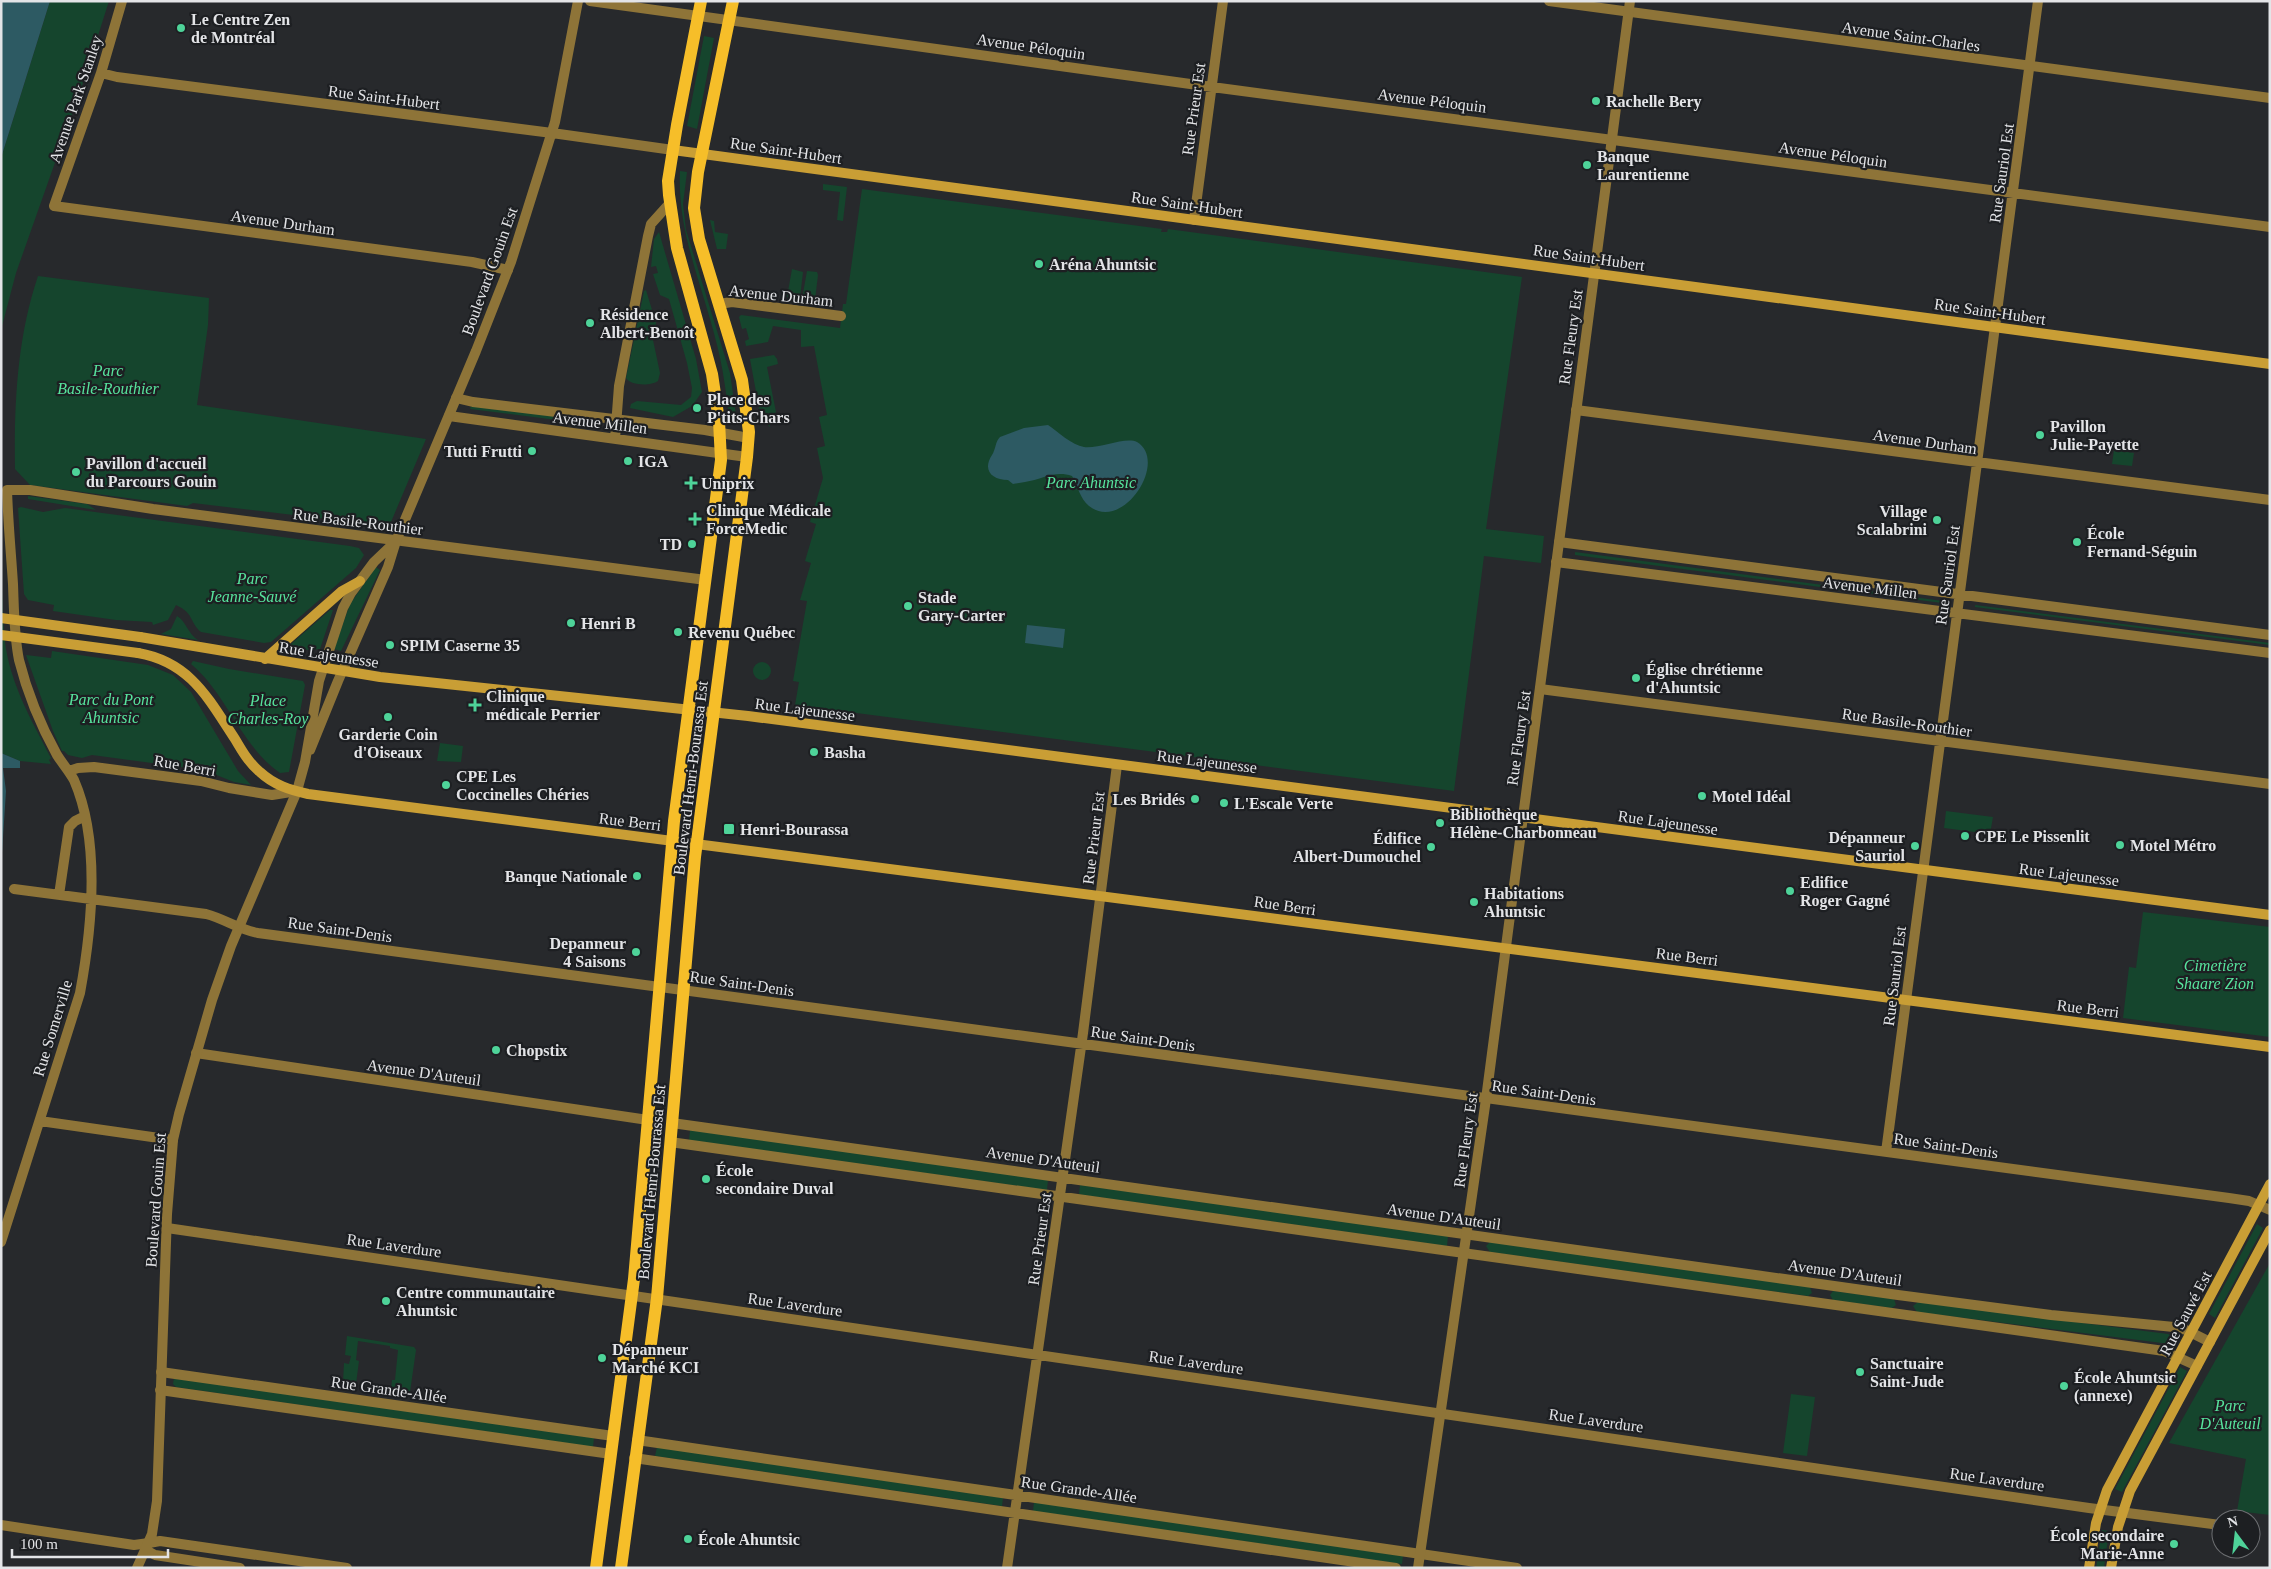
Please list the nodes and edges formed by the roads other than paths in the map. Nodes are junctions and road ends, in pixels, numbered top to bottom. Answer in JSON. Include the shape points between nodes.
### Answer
{"nodes":[{"id":1,"x":122,"y":1,"type":"edge"},
{"id":2,"x":578,"y":1,"type":"edge"},
{"id":3,"x":590,"y":1,"type":"edge"},
{"id":4,"x":701,"y":1,"type":"edge"},
{"id":5,"x":733,"y":1,"type":"edge"},
{"id":6,"x":1223,"y":1,"type":"edge"},
{"id":7,"x":1549,"y":1,"type":"edge"},
{"id":8,"x":2038,"y":1,"type":"edge"},
{"id":9,"x":1629,"y":7,"type":"edge"},
{"id":10,"x":698,"y":16,"type":"junction"},
{"id":11,"x":729,"y":20,"type":"junction"},
{"id":12,"x":2030,"y":67,"type":"junction"},
{"id":13,"x":101,"y":73,"type":"junction"},
{"id":14,"x":1212,"y":87,"type":"junction"},
{"id":15,"x":2270,"y":98,"type":"edge"},
{"id":16,"x":552,"y":133,"type":"junction"},
{"id":17,"x":1612,"y":139,"type":"junction"},
{"id":18,"x":673,"y":150,"type":"junction"},
{"id":19,"x":702,"y":154,"type":"junction"},
{"id":20,"x":2013,"y":193,"type":"junction"},
{"id":21,"x":669,"y":204,"type":"junction"},
{"id":22,"x":54,"y":206,"type":"joint"},
{"id":23,"x":1194,"y":220,"type":"junction"},
{"id":24,"x":2270,"y":227,"type":"edge"},
{"id":25,"x":508,"y":270,"type":"junction"},
{"id":26,"x":1594,"y":273,"type":"junction"},
{"id":27,"x":719,"y":304,"type":"junction"},
{"id":28,"x":840,"y":316,"type":"dead end"},
{"id":29,"x":1994,"y":328,"type":"junction"},
{"id":30,"x":2270,"y":364,"type":"edge"},
{"id":31,"x":456,"y":398,"type":"junction"},
{"id":32,"x":1576,"y":410,"type":"junction"},
{"id":33,"x":449,"y":416,"type":"junction"},
{"id":34,"x":618,"y":419,"type":"junction"},
{"id":35,"x":720,"y":432,"type":"junction"},
{"id":36,"x":749,"y":438,"type":"junction"},
{"id":37,"x":615,"y":439,"type":"junction"},
{"id":38,"x":721,"y":454,"type":"junction"},
{"id":39,"x":748,"y":458,"type":"junction"},
{"id":40,"x":1977,"y":463,"type":"junction"},
{"id":41,"x":2270,"y":500,"type":"edge"},
{"id":42,"x":396,"y":541,"type":"junction"},
{"id":43,"x":1559,"y":542,"type":"junction"},
{"id":44,"x":1556,"y":562,"type":"junction"},
{"id":45,"x":706,"y":580,"type":"junction"},
{"id":46,"x":360,"y":581,"type":"junction"},
{"id":47,"x":1960,"y":595,"type":"junction"},
{"id":48,"x":1957,"y":614,"type":"junction"},
{"id":49,"x":1,"y":618,"type":"edge"},
{"id":50,"x":1,"y":635,"type":"edge"},
{"id":51,"x":2270,"y":635,"type":"edge"},
{"id":52,"x":2270,"y":654,"type":"edge"},
{"id":53,"x":264,"y":659,"type":"junction"},
{"id":54,"x":323,"y":668,"type":"junction"},
{"id":55,"x":343,"y":670,"type":"junction"},
{"id":56,"x":1540,"y":689,"type":"junction"},
{"id":57,"x":689,"y":710,"type":"junction"},
{"id":58,"x":714,"y":713,"type":"junction"},
{"id":59,"x":1940,"y":740,"type":"junction"},
{"id":60,"x":305,"y":762,"type":"junction"},
{"id":61,"x":1117,"y":765,"type":"junction"},
{"id":62,"x":69,"y":771,"type":"junction"},
{"id":63,"x":2270,"y":784,"type":"edge"},
{"id":64,"x":297,"y":792,"type":"junction"},
{"id":65,"x":85,"y":816,"type":"junction"},
{"id":66,"x":1523,"y":818,"type":"junction"},
{"id":67,"x":672,"y":841,"type":"junction"},
{"id":68,"x":696,"y":844,"type":"junction"},
{"id":69,"x":1923,"y":870,"type":"junction"},
{"id":70,"x":14,"y":889,"type":"dead end"},
{"id":71,"x":59,"y":895,"type":"junction"},
{"id":72,"x":1100,"y":896,"type":"junction"},
{"id":73,"x":90,"y":899,"type":"junction"},
{"id":74,"x":2270,"y":915,"type":"edge"},
{"id":75,"x":239,"y":926,"type":"junction"},
{"id":76,"x":1506,"y":948,"type":"junction"},
{"id":77,"x":659,"y":988,"type":"junction"},
{"id":78,"x":684,"y":991,"type":"junction"},
{"id":79,"x":1906,"y":1000,"type":"junction"},
{"id":80,"x":1081,"y":1045,"type":"junction"},
{"id":81,"x":2270,"y":1047,"type":"edge"},
{"id":82,"x":196,"y":1053,"type":"junction"},
{"id":83,"x":1486,"y":1099,"type":"junction"},
{"id":84,"x":648,"y":1120,"type":"junction"},
{"id":85,"x":40,"y":1121,"type":"junction"},
{"id":86,"x":672,"y":1123,"type":"junction"},
{"id":87,"x":173,"y":1140,"type":"junction"},
{"id":88,"x":670,"y":1142,"type":"junction"},
{"id":89,"x":1886,"y":1152,"type":"junction"},
{"id":90,"x":1063,"y":1177,"type":"junction"},
{"id":91,"x":2270,"y":1184,"type":"edge"},
{"id":92,"x":1060,"y":1196,"type":"junction"},
{"id":93,"x":2259,"y":1205,"type":"junction"},
{"id":94,"x":2270,"y":1210,"type":"edge"},
{"id":95,"x":167,"y":1228,"type":"junction"},
{"id":96,"x":2270,"y":1230,"type":"edge"},
{"id":97,"x":1467,"y":1234,"type":"junction"},
{"id":98,"x":1,"y":1242,"type":"edge"},
{"id":99,"x":1465,"y":1253,"type":"junction"},
{"id":100,"x":632,"y":1295,"type":"junction"},
{"id":101,"x":657,"y":1298,"type":"junction"},
{"id":102,"x":2191,"y":1333,"type":"junction"},
{"id":103,"x":2210,"y":1342,"type":"junction"},
{"id":104,"x":1037,"y":1354,"type":"junction"},
{"id":105,"x":2178,"y":1356,"type":"junction"},
{"id":106,"x":2197,"y":1366,"type":"junction"},
{"id":107,"x":161,"y":1372,"type":"junction"},
{"id":108,"x":160,"y":1390,"type":"junction"},
{"id":109,"x":1440,"y":1413,"type":"junction"},
{"id":110,"x":613,"y":1436,"type":"junction"},
{"id":111,"x":637,"y":1440,"type":"junction"},
{"id":112,"x":611,"y":1454,"type":"junction"},
{"id":113,"x":634,"y":1458,"type":"junction"},
{"id":114,"x":1017,"y":1496,"type":"junction"},
{"id":115,"x":2100,"y":1509,"type":"junction"},
{"id":116,"x":2122,"y":1512,"type":"junction"},
{"id":117,"x":1015,"y":1513,"type":"junction"},
{"id":118,"x":2211,"y":1524,"type":"edge"},
{"id":119,"x":1,"y":1525,"type":"edge"},
{"id":120,"x":144,"y":1546,"type":"junction"},
{"id":121,"x":1420,"y":1553,"type":"junction"},
{"id":122,"x":138,"y":1568,"type":"edge"},
{"id":123,"x":240,"y":1568,"type":"edge"},
{"id":124,"x":347,"y":1568,"type":"edge"},
{"id":125,"x":596,"y":1568,"type":"edge"},
{"id":126,"x":621,"y":1568,"type":"edge"},
{"id":127,"x":1007,"y":1568,"type":"edge"},
{"id":128,"x":1396,"y":1568,"type":"edge"},
{"id":129,"x":1418,"y":1568,"type":"edge"},
{"id":130,"x":1517,"y":1568,"type":"edge"},
{"id":131,"x":2089,"y":1568,"type":"edge"},
{"id":132,"x":2111,"y":1568,"type":"edge"}],
"edges":[{"from":1,"to":13,"type":"street","name":"Avenue Park Stanley"},
{"from":2,"to":16,"type":"street","name":"Boulevard Gouin Est"},
{"from":3,"to":10,"type":"street","name":"Avenue Péloquin"},
{"from":4,"to":10,"type":"main road","name":"Boulevard Henri-Bourassa Est"},
{"from":5,"to":11,"type":"main road","name":"Boulevard Henri-Bourassa Est"},
{"from":6,"to":14,"type":"street","name":"Rue Prieur Est"},
{"from":7,"to":9,"type":"street","name":"Avenue Saint-Charles"},
{"from":8,"to":12,"type":"street","name":"Rue Sauriol Est"},
{"from":9,"to":12,"type":"street","name":"Avenue Saint-Charles"},
{"from":9,"to":17,"type":"street","name":"Rue Fleury Est"},
{"from":10,"to":11,"type":"street","name":"Avenue Péloquin"},
{"from":10,"to":18,"type":"main road","name":"Boulevard Henri-Bourassa Est"},
{"from":11,"to":14,"type":"street","name":"Avenue Péloquin"},
{"from":11,"to":19,"type":"main road","name":"Boulevard Henri-Bourassa Est"},
{"from":12,"to":15,"type":"street","name":"Avenue Saint-Charles"},
{"from":12,"to":20,"type":"street","name":"Rue Sauriol Est"},
{"from":13,"to":16,"type":"street","name":"Rue Saint-Hubert"},
{"from":13,"to":22,"type":"street","name":"Avenue Park Stanley"},
{"from":14,"to":17,"type":"street","name":"Avenue Péloquin"},
{"from":14,"to":23,"type":"street","name":"Rue Prieur Est"},
{"from":16,"to":18,"type":"street","name":"Rue Saint-Hubert"},
{"from":16,"to":25,"type":"street","name":"Boulevard Gouin Est"},
{"from":17,"to":20,"type":"street","name":"Avenue Péloquin"},
{"from":17,"to":26,"type":"street","name":"Rue Fleury Est"},
{"from":18,"to":19,"type":"main road","name":"Rue Saint-Hubert"},
{"from":18,"to":21,"type":"main road","name":"Boulevard Henri-Bourassa Est","via":[[668,181]]},
{"from":19,"to":23,"type":"main road","name":"Rue Saint-Hubert"},
{"from":19,"to":27,"type":"main road","name":"Boulevard Henri-Bourassa Est","via":[[695,190],[695,215]]},
{"from":20,"to":24,"type":"street","name":"Avenue Péloquin"},
{"from":20,"to":29,"type":"street","name":"Rue Sauriol Est"},
{"from":21,"to":34,"type":"street","via":[[651,224],[648,236],[619,386]]},
{"from":21,"to":35,"type":"main road","name":"Boulevard Henri-Bourassa Est","via":[[677,248],[710,365]]},
{"from":22,"to":25,"type":"street","name":"Avenue Durham","via":[[472,262]]},
{"from":23,"to":26,"type":"main road","name":"Rue Saint-Hubert"},
{"from":25,"to":31,"type":"street","name":"Boulevard Gouin Est"},
{"from":26,"to":29,"type":"main road","name":"Rue Saint-Hubert"},
{"from":26,"to":32,"type":"street","name":"Rue Fleury Est"},
{"from":27,"to":28,"type":"street","name":"Avenue Durham","via":[[732,302]]},
{"from":27,"to":36,"type":"main road","name":"Boulevard Henri-Bourassa Est","via":[[740,375]]},
{"from":29,"to":30,"type":"main road","name":"Rue Saint-Hubert"},
{"from":29,"to":40,"type":"street","name":"Rue Sauriol Est"},
{"from":31,"to":33,"type":"street","name":"Boulevard Gouin Est"},
{"from":31,"to":34,"type":"street","name":"Avenue Millen"},
{"from":32,"to":40,"type":"street","name":"Avenue Durham"},
{"from":32,"to":43,"type":"street","name":"Rue Fleury Est"},
{"from":33,"to":37,"type":"street","name":"Avenue Millen"},
{"from":33,"to":42,"type":"street","name":"Boulevard Gouin Est"},
{"from":34,"to":35,"type":"street","name":"Avenue Millen"},
{"from":34,"to":37,"type":"street"},
{"from":35,"to":36,"type":"street","name":"Avenue Millen"},
{"from":35,"to":38,"type":"main road","name":"Boulevard Henri-Bourassa Est"},
{"from":36,"to":39,"type":"main road","name":"Boulevard Henri-Bourassa Est"},
{"from":37,"to":38,"type":"street","name":"Avenue Millen"},
{"from":38,"to":39,"type":"street","name":"Avenue Millen"},
{"from":38,"to":45,"type":"main road","name":"Boulevard Henri-Bourassa Est"},
{"from":39,"to":58,"type":"main road","name":"Boulevard Henri-Bourassa Est"},
{"from":40,"to":41,"type":"street","name":"Avenue Durham"},
{"from":40,"to":47,"type":"street","name":"Rue Sauriol Est"},
{"from":42,"to":45,"type":"street","name":"Rue Basile-Routhier"},
{"from":42,"to":46,"type":"street","name":"Boulevard Gouin Est"},
{"from":42,"to":55,"type":"street","name":"Boulevard Gouin Est"},
{"from":42,"to":62,"type":"street","name":"Rue Basile-Routhier","via":[[30,490],[7,490],[19,660],[50,741]]},
{"from":43,"to":44,"type":"street","name":"Rue Fleury Est"},
{"from":43,"to":47,"type":"street","name":"Avenue Millen"},
{"from":44,"to":48,"type":"street","name":"Avenue Millen"},
{"from":44,"to":56,"type":"street","name":"Rue Fleury Est"},
{"from":45,"to":57,"type":"main road","name":"Boulevard Henri-Bourassa Est"},
{"from":46,"to":53,"type":"main road","via":[[342,591]]},
{"from":46,"to":54,"type":"street","name":"Boulevard Gouin Est","via":[[345,604]]},
{"from":47,"to":48,"type":"street","name":"Rue Sauriol Est"},
{"from":47,"to":51,"type":"street","name":"Avenue Millen"},
{"from":48,"to":52,"type":"street","name":"Avenue Millen"},
{"from":48,"to":59,"type":"street","name":"Rue Sauriol Est"},
{"from":49,"to":53,"type":"main road","name":"Rue Lajeunesse","bridge":true,"via":[[183,642]]},
{"from":50,"to":64,"type":"main road","name":"Rue Berri","bridge":true,"via":[[138,653],[166,660],[199,688],[253,765],[276,784]]},
{"from":53,"to":54,"type":"main road","name":"Rue Lajeunesse"},
{"from":54,"to":55,"type":"main road","name":"Rue Lajeunesse"},
{"from":54,"to":60,"type":"street","name":"Boulevard Gouin Est"},
{"from":55,"to":57,"type":"main road","name":"Rue Lajeunesse","via":[[388,678]]},
{"from":55,"to":60,"type":"street","name":"Boulevard Gouin Est"},
{"from":56,"to":59,"type":"street","name":"Rue Basile-Routhier"},
{"from":56,"to":66,"type":"street","name":"Rue Fleury Est"},
{"from":57,"to":58,"type":"main road","name":"Rue Lajeunesse"},
{"from":57,"to":67,"type":"main road","name":"Boulevard Henri-Bourassa Est"},
{"from":58,"to":61,"type":"main road","name":"Rue Lajeunesse"},
{"from":58,"to":68,"type":"main road","name":"Boulevard Henri-Bourassa Est"},
{"from":59,"to":63,"type":"street","name":"Rue Basile-Routhier"},
{"from":59,"to":69,"type":"street","name":"Rue Sauriol Est"},
{"from":60,"to":64,"type":"street","name":"Boulevard Gouin Est"},
{"from":61,"to":66,"type":"main road","name":"Rue Lajeunesse"},
{"from":61,"to":72,"type":"street","name":"Rue Prieur Est"},
{"from":62,"to":64,"type":"street","name":"Rue Berri","via":[[94,767],[201,781],[272,795]]},
{"from":62,"to":65,"type":"street","name":"Rue Somerville"},
{"from":64,"to":67,"type":"main road","name":"Rue Berri"},
{"from":64,"to":75,"type":"street","name":"Boulevard Gouin Est"},
{"from":65,"to":71,"type":"street","via":[[69,827]]},
{"from":65,"to":73,"type":"street","name":"Rue Somerville","via":[[91,861]]},
{"from":66,"to":69,"type":"main road","name":"Rue Lajeunesse"},
{"from":66,"to":76,"type":"street","name":"Rue Fleury Est"},
{"from":67,"to":68,"type":"main road","name":"Rue Berri"},
{"from":67,"to":77,"type":"main road","name":"Boulevard Henri-Bourassa Est"},
{"from":68,"to":72,"type":"main road","name":"Rue Berri"},
{"from":68,"to":78,"type":"main road","name":"Boulevard Henri-Bourassa Est"},
{"from":69,"to":74,"type":"main road","name":"Rue Lajeunesse"},
{"from":69,"to":79,"type":"street","name":"Rue Sauriol Est"},
{"from":70,"to":71,"type":"street","name":"Rue Saint-Denis"},
{"from":71,"to":73,"type":"street","name":"Rue Saint-Denis"},
{"from":72,"to":76,"type":"main road","name":"Rue Berri"},
{"from":72,"to":80,"type":"street","name":"Rue Prieur Est"},
{"from":73,"to":75,"type":"street","name":"Rue Saint-Denis","via":[[206,914]]},
{"from":73,"to":85,"type":"street","name":"Rue Somerville","via":[[80,993]]},
{"from":75,"to":77,"type":"street","name":"Rue Saint-Denis","via":[[258,934]]},
{"from":75,"to":82,"type":"street","name":"Boulevard Gouin Est"},
{"from":76,"to":79,"type":"main road","name":"Rue Berri"},
{"from":76,"to":83,"type":"street","name":"Rue Fleury Est"},
{"from":77,"to":78,"type":"street","name":"Rue Saint-Denis"},
{"from":77,"to":84,"type":"main road","name":"Boulevard Henri-Bourassa Est"},
{"from":78,"to":80,"type":"street","name":"Rue Saint-Denis"},
{"from":78,"to":86,"type":"main road","name":"Boulevard Henri-Bourassa Est"},
{"from":79,"to":81,"type":"main road","name":"Rue Berri"},
{"from":79,"to":89,"type":"street","name":"Rue Sauriol Est"},
{"from":80,"to":83,"type":"street","name":"Rue Saint-Denis"},
{"from":80,"to":90,"type":"street","name":"Rue Prieur Est"},
{"from":82,"to":84,"type":"street","name":"Avenue D'Auteuil"},
{"from":82,"to":87,"type":"street","name":"Boulevard Gouin Est"},
{"from":83,"to":89,"type":"street","name":"Rue Saint-Denis"},
{"from":83,"to":97,"type":"street","name":"Rue Fleury Est"},
{"from":84,"to":100,"type":"main road","name":"Boulevard Henri-Bourassa Est"},
{"from":85,"to":87,"type":"street"},
{"from":85,"to":98,"type":"street","name":"Rue Somerville"},
{"from":86,"to":88,"type":"main road","name":"Boulevard Henri-Bourassa Est"},
{"from":86,"to":90,"type":"street","name":"Avenue D'Auteuil"},
{"from":87,"to":95,"type":"street","name":"Boulevard Gouin Est"},
{"from":88,"to":92,"type":"street","name":"Avenue D'Auteuil"},
{"from":88,"to":101,"type":"main road","name":"Boulevard Henri-Bourassa Est"},
{"from":89,"to":93,"type":"street","name":"Rue Saint-Denis"},
{"from":90,"to":92,"type":"street","name":"Rue Prieur Est"},
{"from":90,"to":97,"type":"street","name":"Avenue D'Auteuil"},
{"from":91,"to":93,"type":"main road","name":"Rue Sauvé Est"},
{"from":92,"to":99,"type":"street","name":"Avenue D'Auteuil"},
{"from":92,"to":104,"type":"street","name":"Rue Prieur Est"},
{"from":93,"to":94,"type":"street","name":"Rue Saint-Denis"},
{"from":93,"to":102,"type":"main road","name":"Rue Sauvé Est"},
{"from":95,"to":100,"type":"street","name":"Rue Laverdure"},
{"from":95,"to":107,"type":"street","name":"Boulevard Gouin Est"},
{"from":96,"to":103,"type":"main road"},
{"from":97,"to":99,"type":"street","name":"Rue Fleury Est"},
{"from":97,"to":102,"type":"street","name":"Avenue D'Auteuil","via":[[2015,1310],[2174,1327]]},
{"from":99,"to":105,"type":"street","name":"Avenue D'Auteuil","via":[[2164,1351]]},
{"from":99,"to":109,"type":"street","name":"Rue Fleury Est"},
{"from":100,"to":101,"type":"street","name":"Rue Laverdure"},
{"from":100,"to":110,"type":"main road","name":"Boulevard Henri-Bourassa Est"},
{"from":101,"to":104,"type":"street","name":"Rue Laverdure"},
{"from":101,"to":111,"type":"main road","name":"Boulevard Henri-Bourassa Est"},
{"from":102,"to":103,"type":"street","name":"Avenue D'Auteuil"},
{"from":102,"to":105,"type":"main road","name":"Rue Sauvé Est"},
{"from":103,"to":106,"type":"main road"},
{"from":104,"to":109,"type":"street","name":"Rue Laverdure"},
{"from":104,"to":114,"type":"street","name":"Rue Prieur Est"},
{"from":105,"to":106,"type":"street","name":"Avenue D'Auteuil"},
{"from":105,"to":115,"type":"main road","name":"Rue Sauvé Est"},
{"from":106,"to":116,"type":"main road"},
{"from":107,"to":108,"type":"street","name":"Boulevard Gouin Est"},
{"from":107,"to":110,"type":"street","name":"Rue Grande-Allée"},
{"from":108,"to":112,"type":"street","name":"Rue Grande-Allée"},
{"from":108,"to":120,"type":"street","name":"Boulevard Gouin Est","via":[[157,1501]]},
{"from":109,"to":115,"type":"street","name":"Rue Laverdure"},
{"from":109,"to":121,"type":"street","name":"Rue Fleury Est"},
{"from":110,"to":112,"type":"main road","name":"Boulevard Henri-Bourassa Est"},
{"from":111,"to":113,"type":"main road","name":"Boulevard Henri-Bourassa Est"},
{"from":111,"to":114,"type":"street","name":"Rue Grande-Allée"},
{"from":112,"to":125,"type":"main road","name":"Boulevard Henri-Bourassa Est"},
{"from":113,"to":117,"type":"street","name":"Rue Grande-Allée"},
{"from":113,"to":126,"type":"main road","name":"Boulevard Henri-Bourassa Est"},
{"from":114,"to":117,"type":"street","name":"Rue Prieur Est"},
{"from":114,"to":121,"type":"street","name":"Rue Grande-Allée"},
{"from":115,"to":116,"type":"street","name":"Rue Laverdure"},
{"from":115,"to":131,"type":"main road","name":"Rue Sauvé Est"},
{"from":116,"to":118,"type":"street","name":"Rue Laverdure"},
{"from":116,"to":132,"type":"main road"},
{"from":117,"to":127,"type":"street","name":"Rue Prieur Est"},
{"from":117,"to":128,"type":"street","name":"Rue Grande-Allée"},
{"from":119,"to":120,"type":"street"},
{"from":120,"to":122,"type":"street","name":"Boulevard Gouin Est"},
{"from":120,"to":123,"type":"street","via":[[161,1556]]},
{"from":120,"to":124,"type":"street","via":[[160,1541]]},
{"from":121,"to":129,"type":"street","name":"Rue Fleury Est"},
{"from":121,"to":130,"type":"street","name":"Rue Grande-Allée"}]}
